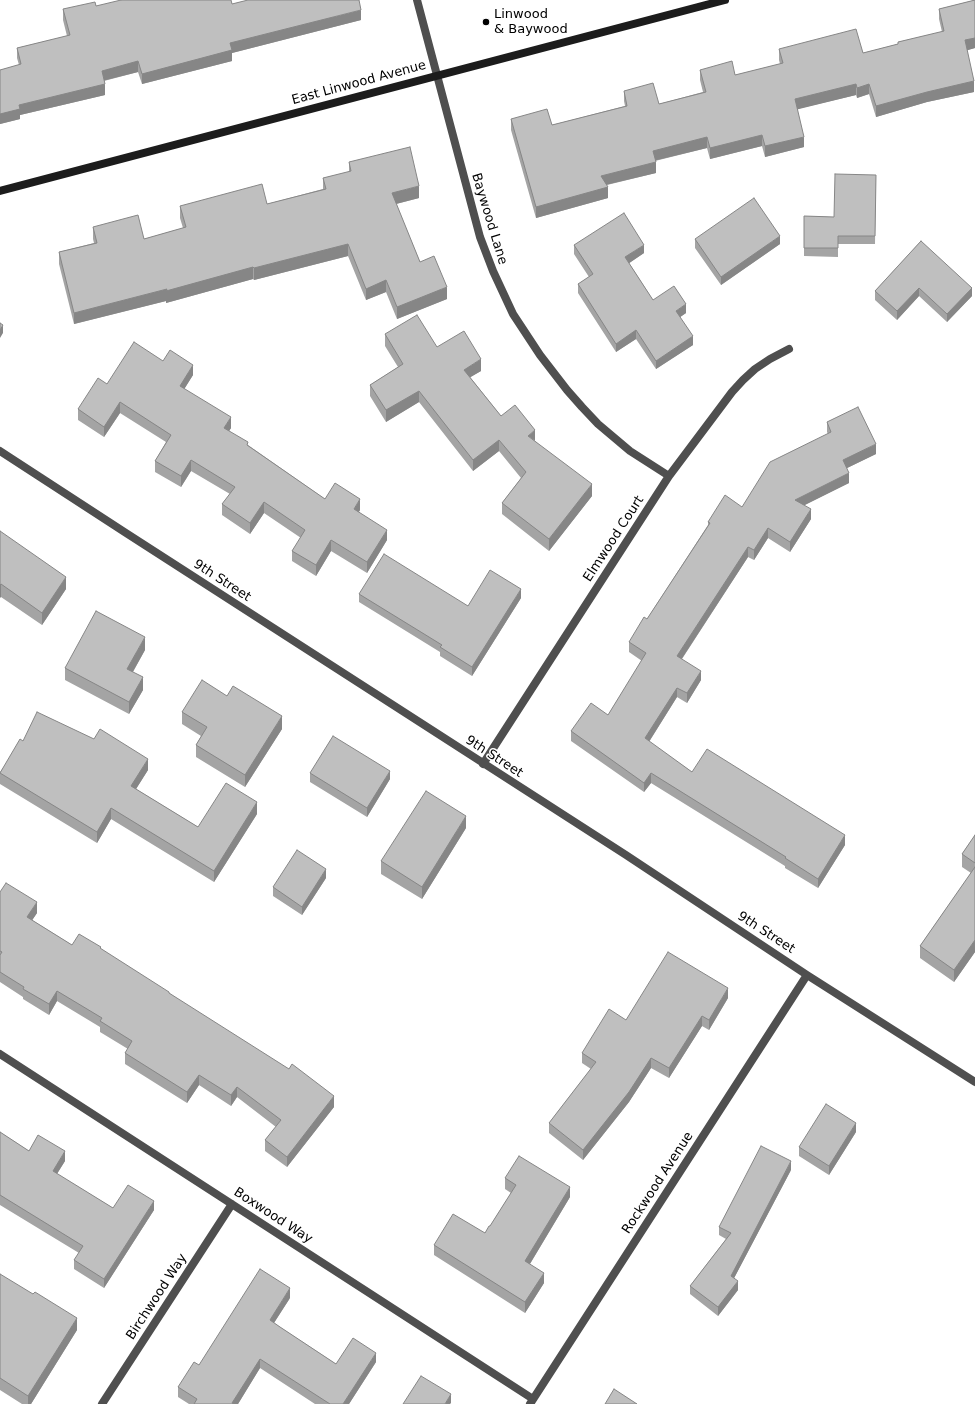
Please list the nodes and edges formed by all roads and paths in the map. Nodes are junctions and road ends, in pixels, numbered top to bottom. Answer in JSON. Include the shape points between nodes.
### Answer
{"nodes":[{"id":1,"x":417,"y":0,"type":"edge"},
{"id":2,"x":725,"y":0,"type":"edge"},
{"id":3,"x":437,"y":75,"type":"junction"},
{"id":4,"x":0,"y":191,"type":"edge"},
{"id":5,"x":789,"y":348,"type":"dead end"},
{"id":6,"x":0,"y":451,"type":"edge"},
{"id":7,"x":669,"y":476,"type":"junction"},
{"id":8,"x":484,"y":764,"type":"junction"},
{"id":9,"x":807,"y":975,"type":"junction"},
{"id":10,"x":0,"y":1054,"type":"edge"},
{"id":11,"x":975,"y":1082,"type":"edge"},
{"id":12,"x":232,"y":1204,"type":"junction"},
{"id":13,"x":531,"y":1401,"type":"edge"},
{"id":14,"x":102,"y":1404,"type":"edge"}],
"edges":[{"from":1,"to":3,"type":"street","name":"Baywood Lane"},
{"from":2,"to":3,"type":"street","name":"East Linwood Avenue"},
{"from":3,"to":4,"type":"street","name":"East Linwood Avenue"},
{"from":3,"to":7,"type":"street","name":"Baywood Lane","via":[[480,237],[513,314],[567,390],[598,424],[630,451]]},
{"from":5,"to":7,"type":"street","name":"Elmwood Court","via":[[743,380]]},
{"from":6,"to":8,"type":"street","name":"9th Street"},
{"from":7,"to":8,"type":"street","name":"Elmwood Court"},
{"from":8,"to":9,"type":"street","name":"9th Street"},
{"from":9,"to":11,"type":"street","name":"9th Street"},
{"from":9,"to":13,"type":"street","name":"Rockwood Avenue"},
{"from":10,"to":12,"type":"street","name":"Boxwood Way"},
{"from":12,"to":13,"type":"street","name":"Boxwood Way"},
{"from":12,"to":14,"type":"street","name":"Birchwood Way"}]}
